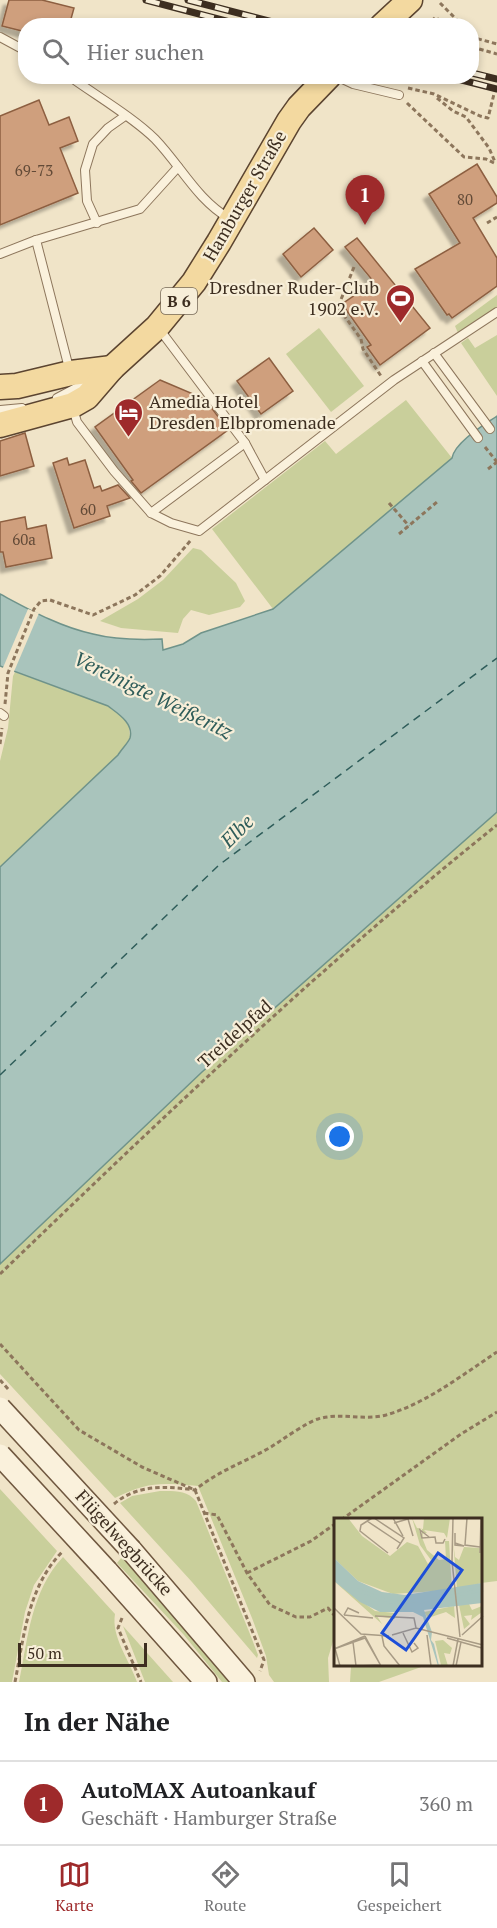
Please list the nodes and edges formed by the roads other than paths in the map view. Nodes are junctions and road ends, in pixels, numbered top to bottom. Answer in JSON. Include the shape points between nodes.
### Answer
{"nodes":[{"id":1,"x":410,"y":0,"type":"edge"},
{"id":2,"x":391,"y":18,"type":"edge"},
{"id":3,"x":0,"y":38,"type":"edge"},
{"id":4,"x":18,"y":47,"type":"edge"},
{"id":5,"x":80,"y":84,"type":"edge"},
{"id":6,"x":321,"y":84,"type":"edge"},
{"id":7,"x":353,"y":84,"type":"edge"},
{"id":8,"x":399,"y":95,"type":"road end"},
{"id":9,"x":125,"y":116,"type":"junction"},
{"id":10,"x":178,"y":167,"type":"junction"},
{"id":11,"x":232,"y":220,"type":"junction"},
{"id":12,"x":97,"y":223,"type":"junction"},
{"id":13,"x":36,"y":240,"type":"junction"},
{"id":14,"x":0,"y":254,"type":"edge"},
{"id":15,"x":497,"y":312,"type":"edge"},
{"id":16,"x":157,"y":327,"type":"junction"},
{"id":17,"x":434,"y":353,"type":"junction"},
{"id":18,"x":422,"y":361,"type":"junction"},
{"id":19,"x":112,"y":368,"type":"junction"},
{"id":20,"x":70,"y":373,"type":"junction"},
{"id":21,"x":0,"y":387,"type":"edge"},
{"id":22,"x":45,"y":402,"type":"dead end"},
{"id":23,"x":73,"y":405,"type":"junction"},
{"id":24,"x":28,"y":407,"type":"dead end"},
{"id":25,"x":0,"y":410,"type":"edge"},
{"id":26,"x":0,"y":425,"type":"edge"},
{"id":27,"x":490,"y":429,"type":"dead end"},
{"id":28,"x":480,"y":440,"type":"road end"},
{"id":29,"x":245,"y":443,"type":"junction"},
{"id":30,"x":266,"y":480,"type":"junction"},
{"id":31,"x":151,"y":513,"type":"junction"},
{"id":32,"x":0,"y":1408,"type":"edge"},
{"id":33,"x":0,"y":1455,"type":"edge"},
{"id":34,"x":252,"y":1677,"type":"edge"},
{"id":35,"x":206,"y":1682,"type":"edge"}],
"edges":[{"from":1,"to":2,"type":"main road"},
{"from":3,"to":4,"type":"lane"},
{"from":5,"to":9,"type":"lane"},
{"from":6,"to":11,"type":"main road","name":"Hamburger Straße","number":"B 6","via":[[289,122]]},
{"from":7,"to":8,"type":"lane"},
{"from":9,"to":10,"type":"lane","via":[[144,129]]},
{"from":9,"to":12,"type":"lane","via":[[93,144],[85,170],[87,201]]},
{"from":10,"to":11,"type":"lane","via":[[210,206]]},
{"from":10,"to":12,"type":"lane","via":[[140,209]]},
{"from":11,"to":16,"type":"main road","name":"Hamburger Straße","number":"B 6","via":[[194,282]]},
{"from":12,"to":13,"type":"lane"},
{"from":13,"to":14,"type":"lane"},
{"from":13,"to":20,"type":"lane"},
{"from":15,"to":17,"type":"lane"},
{"from":16,"to":19,"type":"main road","name":"Hamburger Straße","number":"B 6"},
{"from":16,"to":29,"type":"lane"},
{"from":17,"to":18,"type":"lane"},
{"from":17,"to":27,"type":"lane"},
{"from":18,"to":28,"type":"lane"},
{"from":18,"to":30,"type":"lane"},
{"from":19,"to":20,"type":"main road"},
{"from":19,"to":22,"type":"lane"},
{"from":19,"to":23,"type":"main road","name":"Hamburger Straße","number":"B 6","via":[[87,397]]},
{"from":20,"to":21,"type":"main road"},
{"from":23,"to":26,"type":"main road","name":"Hamburger Straße","number":"B 6"},
{"from":23,"to":31,"type":"lane","via":[[77,422]]},
{"from":24,"to":25,"type":"lane"},
{"from":29,"to":30,"type":"lane"},
{"from":29,"to":31,"type":"lane"},
{"from":30,"to":31,"type":"lane","via":[[199,531]]},
{"from":32,"to":34,"type":"main road","name":"Flügelwegbrücke","bridge":true},
{"from":33,"to":35,"type":"main road","name":"Flügelwegbrücke","bridge":true}]}
